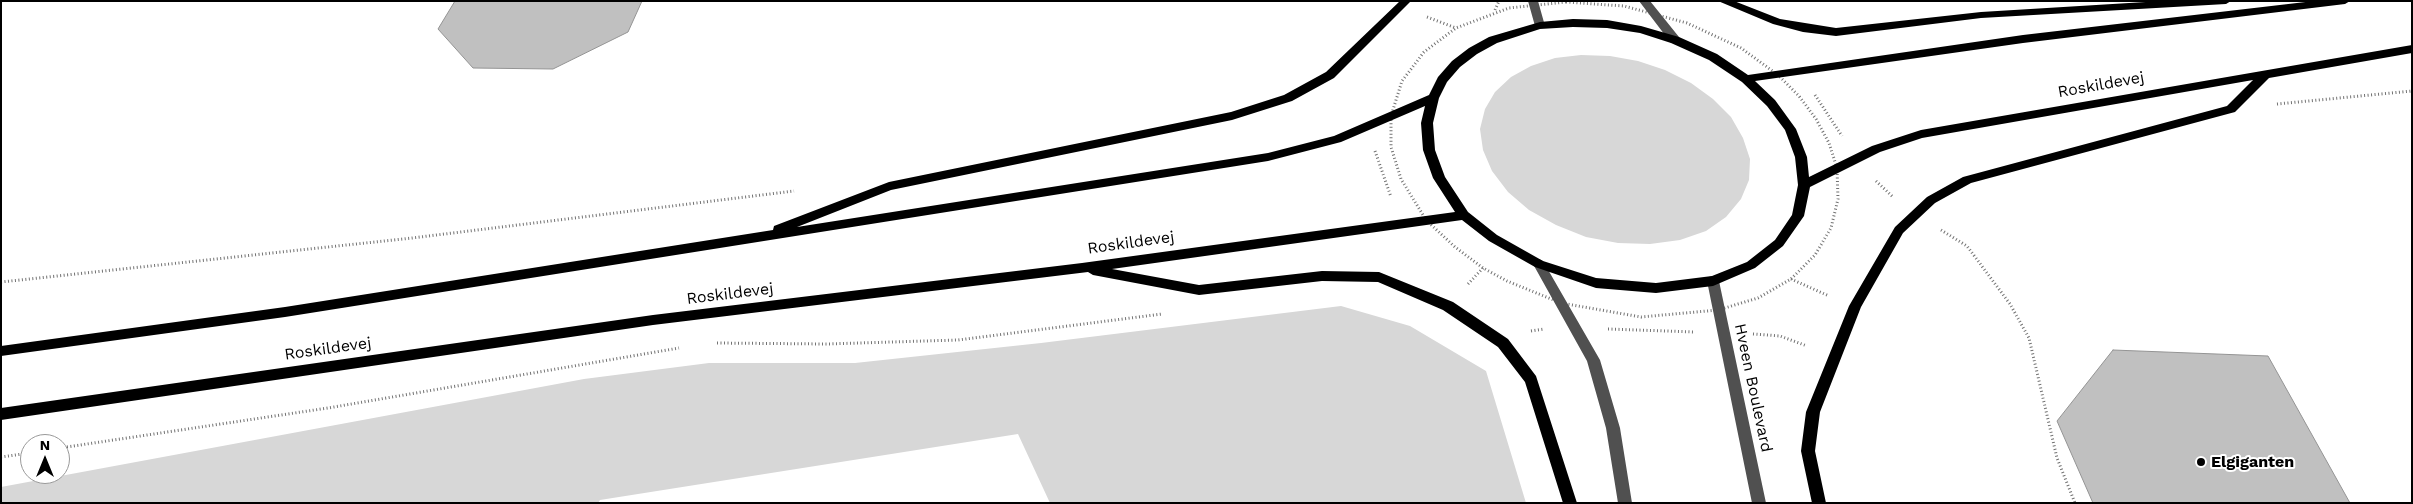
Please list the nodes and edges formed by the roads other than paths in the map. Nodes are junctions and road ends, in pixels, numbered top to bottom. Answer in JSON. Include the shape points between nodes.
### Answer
{"nodes":[{"id":1,"x":1406,"y":1,"type":"edge"},
{"id":2,"x":1533,"y":1,"type":"edge"},
{"id":3,"x":1644,"y":1,"type":"edge"},
{"id":4,"x":1723,"y":1,"type":"edge"},
{"id":5,"x":2226,"y":1,"type":"edge"},
{"id":6,"x":2346,"y":1,"type":"edge"},
{"id":7,"x":1540,"y":26,"type":"junction"},
{"id":8,"x":1675,"y":40,"type":"junction"},
{"id":9,"x":2412,"y":49,"type":"edge"},
{"id":10,"x":2266,"y":74,"type":"junction"},
{"id":11,"x":1746,"y":79,"type":"junction"},
{"id":12,"x":1433,"y":98,"type":"junction"},
{"id":13,"x":1804,"y":185,"type":"junction"},
{"id":14,"x":1464,"y":215,"type":"junction"},
{"id":15,"x":754,"y":238,"type":"junction"},
{"id":16,"x":1538,"y":264,"type":"junction"},
{"id":17,"x":1082,"y":268,"type":"junction"},
{"id":18,"x":1713,"y":281,"type":"junction"},
{"id":19,"x":1,"y":351,"type":"edge"},
{"id":20,"x":1,"y":414,"type":"edge"},
{"id":21,"x":1570,"y":503,"type":"edge"},
{"id":22,"x":1625,"y":503,"type":"edge"},
{"id":23,"x":1759,"y":503,"type":"edge"},
{"id":24,"x":1819,"y":503,"type":"edge"}],
"edges":[{"from":1,"to":15,"type":"main road","via":[[1330,75],[1288,98],[1232,116],[889,186]]},
{"from":2,"to":7,"type":"street"},
{"from":3,"to":8,"type":"street"},
{"from":4,"to":5,"type":"main road","via":[[1777,22],[1836,32],[1981,15]]},
{"from":6,"to":11,"type":"main road","via":[[2023,39]]},
{"from":7,"to":8,"type":"main road","via":[[1607,24]]},
{"from":7,"to":12,"type":"main road","via":[[1493,40],[1473,51],[1442,80]]},
{"from":8,"to":11,"type":"main road","via":[[1713,57]]},
{"from":9,"to":10,"type":"main road","name":"Roskildevej"},
{"from":10,"to":13,"type":"main road","name":"Roskildevej","via":[[1920,134],[1876,149]]},
{"from":10,"to":24,"type":"main road","via":[[2231,109],[1967,180],[1931,200],[1914,215],[1899,230],[1855,306],[1813,412],[1808,451]]},
{"from":11,"to":13,"type":"main road","via":[[1771,103],[1790,129],[1801,156]]},
{"from":12,"to":14,"type":"main road","via":[[1427,123],[1428,150],[1439,178]]},
{"from":12,"to":15,"type":"main road","via":[[1337,139],[1268,156]]},
{"from":13,"to":18,"type":"main road","via":[[1798,216],[1779,242],[1751,265]]},
{"from":14,"to":16,"type":"main road","via":[[1493,238]]},
{"from":14,"to":17,"type":"main road","name":"Roskildevej"},
{"from":15,"to":19,"type":"main road","via":[[285,312]]},
{"from":16,"to":18,"type":"main road","via":[[1596,283],[1656,288]]},
{"from":16,"to":22,"type":"street","via":[[1593,360],[1613,428]]},
{"from":17,"to":20,"type":"main road","name":"Roskildevej","via":[[653,320]]},
{"from":17,"to":21,"type":"main road","via":[[1199,290],[1322,276],[1379,277],[1448,306],[1503,343],[1531,380]]},
{"from":18,"to":23,"type":"street","name":"Hveen Boulevard"}]}
